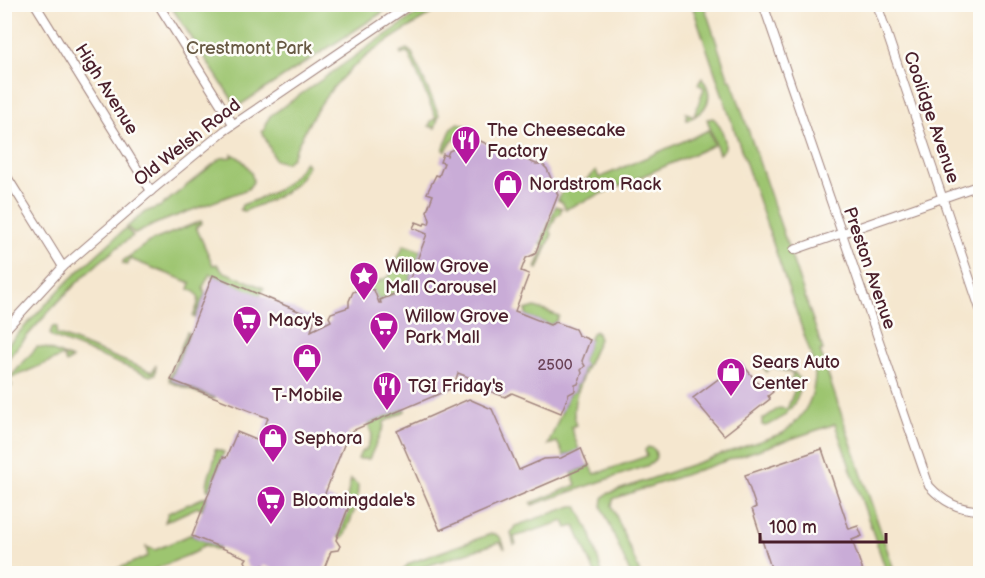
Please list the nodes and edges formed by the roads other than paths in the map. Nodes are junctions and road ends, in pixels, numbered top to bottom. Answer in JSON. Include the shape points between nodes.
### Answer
{"nodes":[{"id":1,"x":35,"y":4,"type":"edge"},
{"id":2,"x":158,"y":4,"type":"edge"},
{"id":3,"x":411,"y":4,"type":"edge"},
{"id":4,"x":763,"y":4,"type":"edge"},
{"id":5,"x":877,"y":4,"type":"edge"},
{"id":6,"x":233,"y":124,"type":"junction"},
{"id":7,"x":4,"y":172,"type":"edge"},
{"id":8,"x":981,"y":185,"type":"edge"},
{"id":9,"x":151,"y":191,"type":"junction"},
{"id":10,"x":942,"y":198,"type":"junction"},
{"id":11,"x":841,"y":234,"type":"junction"},
{"id":12,"x":794,"y":250,"type":"dead end"},
{"id":13,"x":63,"y":267,"type":"junction"},
{"id":14,"x":981,"y":309,"type":"edge"},
{"id":15,"x":4,"y":331,"type":"edge"},
{"id":16,"x":981,"y":510,"type":"edge"}],
"edges":[{"from":1,"to":9,"type":"street","name":"High Avenue"},
{"from":2,"to":6,"type":"street"},
{"from":3,"to":6,"type":"street","name":"Old Welsh Road"},
{"from":4,"to":11,"type":"street","name":"Preston Avenue"},
{"from":5,"to":10,"type":"street","name":"Coolidge Avenue"},
{"from":6,"to":9,"type":"street","name":"Old Welsh Road"},
{"from":7,"to":13,"type":"street"},
{"from":8,"to":10,"type":"street"},
{"from":9,"to":13,"type":"street","name":"Old Welsh Road"},
{"from":10,"to":11,"type":"street"},
{"from":10,"to":14,"type":"street","name":"Coolidge Avenue"},
{"from":11,"to":12,"type":"street"},
{"from":11,"to":16,"type":"street","name":"Preston Avenue","via":[[929,486],[953,506]]},
{"from":13,"to":15,"type":"street","name":"Old Welsh Road"}]}
